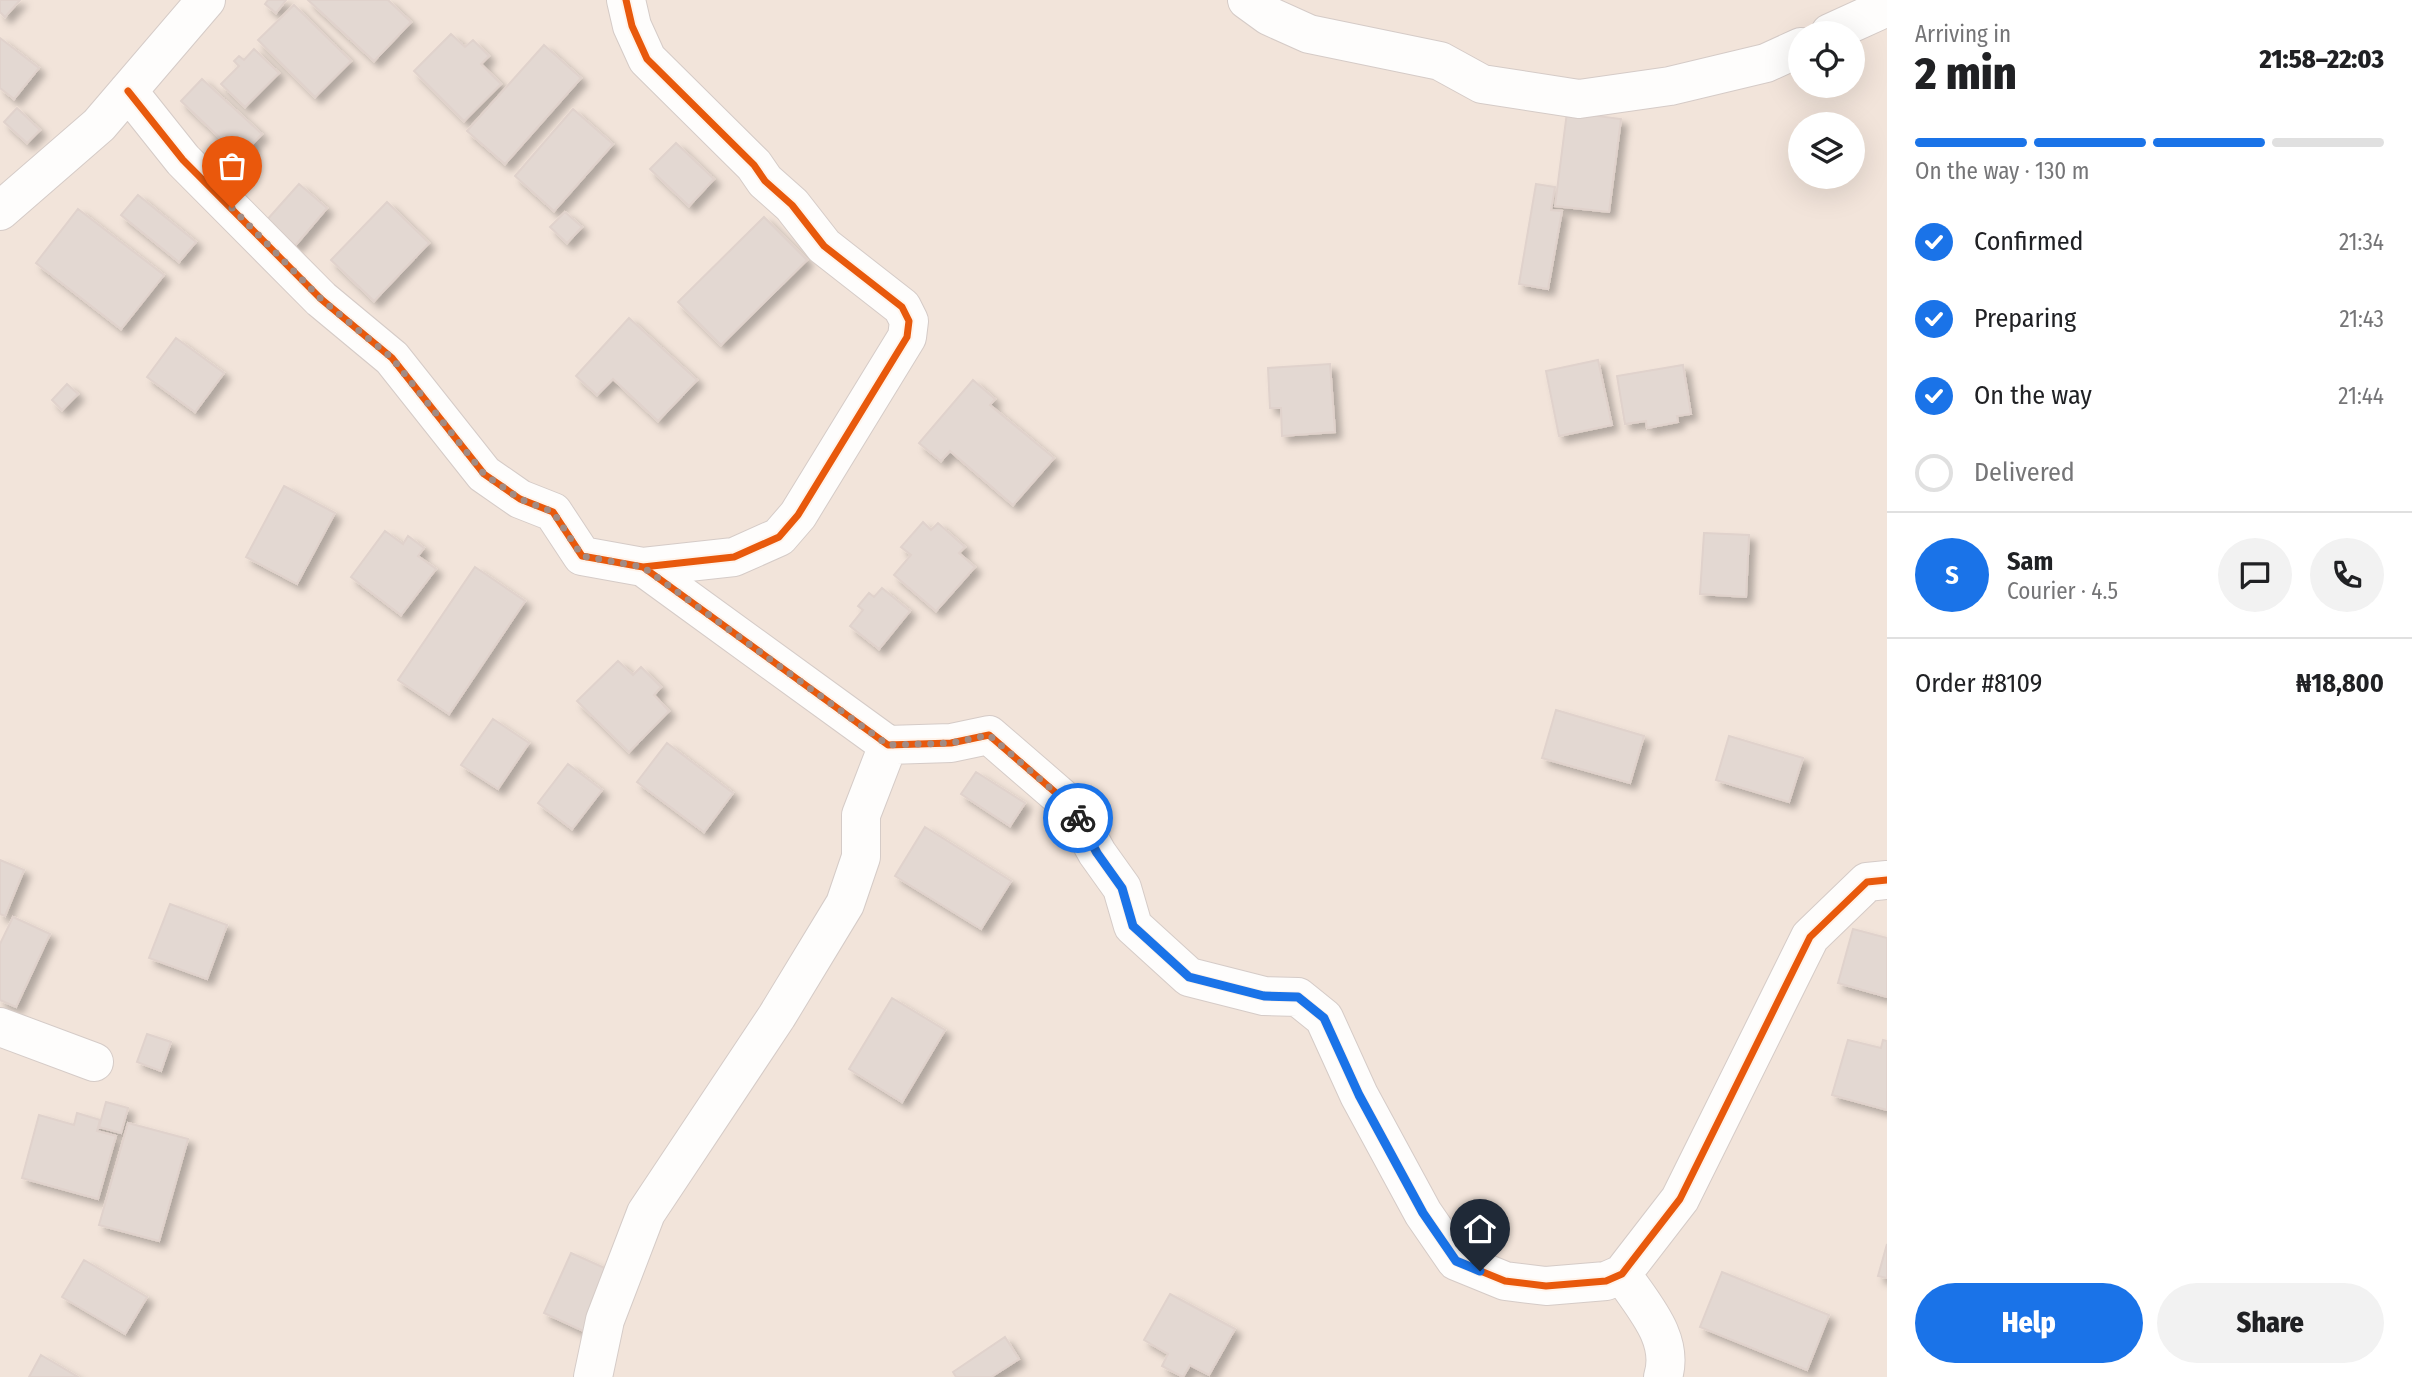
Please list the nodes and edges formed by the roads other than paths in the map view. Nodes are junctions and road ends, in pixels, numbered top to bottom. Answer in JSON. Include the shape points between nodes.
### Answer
{"nodes":[{"id":1,"x":205,"y":0,"type":"edge"},
{"id":2,"x":626,"y":0,"type":"edge"},
{"id":3,"x":1247,"y":0,"type":"edge"},
{"id":4,"x":1887,"y":7,"type":"edge"},
{"id":5,"x":1856,"y":21,"type":"edge"},
{"id":6,"x":1788,"y":53,"type":"edge"},
{"id":7,"x":128,"y":91,"type":"junction"},
{"id":8,"x":0,"y":211,"type":"edge"},
{"id":9,"x":643,"y":567,"type":"junction"},
{"id":10,"x":888,"y":745,"type":"junction"},
{"id":11,"x":1887,"y":880,"type":"edge"},
{"id":12,"x":0,"y":1027,"type":"edge"},
{"id":13,"x":94,"y":1062,"type":"dead end"},
{"id":14,"x":1622,"y":1274,"type":"junction"},
{"id":15,"x":593,"y":1377,"type":"edge"},
{"id":16,"x":1663,"y":1377,"type":"edge"}],
"edges":[{"from":1,"to":7,"type":"street"},
{"from":2,"to":9,"type":"street","via":[[647,59],[792,205],[824,246],[902,307],[909,321],[907,337],[893,365],[798,515],[779,537],[734,557]]},
{"from":3,"to":6,"type":"street","via":[[1309,34],[1440,61],[1482,84],[1578,99],[1682,83],[1766,63]]},
{"from":4,"to":5,"type":"street"},
{"from":7,"to":8,"type":"street","via":[[99,125]]},
{"from":7,"to":9,"type":"street","via":[[183,160],[321,299],[392,358],[484,474],[520,499],[553,512],[582,556]]},
{"from":9,"to":10,"type":"street"},
{"from":10,"to":14,"type":"street","via":[[951,743],[989,735],[1071,806],[1122,888],[1133,926],[1189,977],[1264,996],[1298,997],[1324,1018],[1359,1095],[1423,1213],[1456,1261],[1505,1281],[1546,1286],[1606,1281]]},
{"from":10,"to":15,"type":"street","via":[[861,815],[861,858],[845,904],[646,1213],[605,1320]]},
{"from":11,"to":14,"type":"street","via":[[1867,882],[1810,937],[1680,1199]]},
{"from":12,"to":13,"type":"street"},
{"from":14,"to":16,"type":"street","via":[[1662,1335],[1667,1364]]}]}
